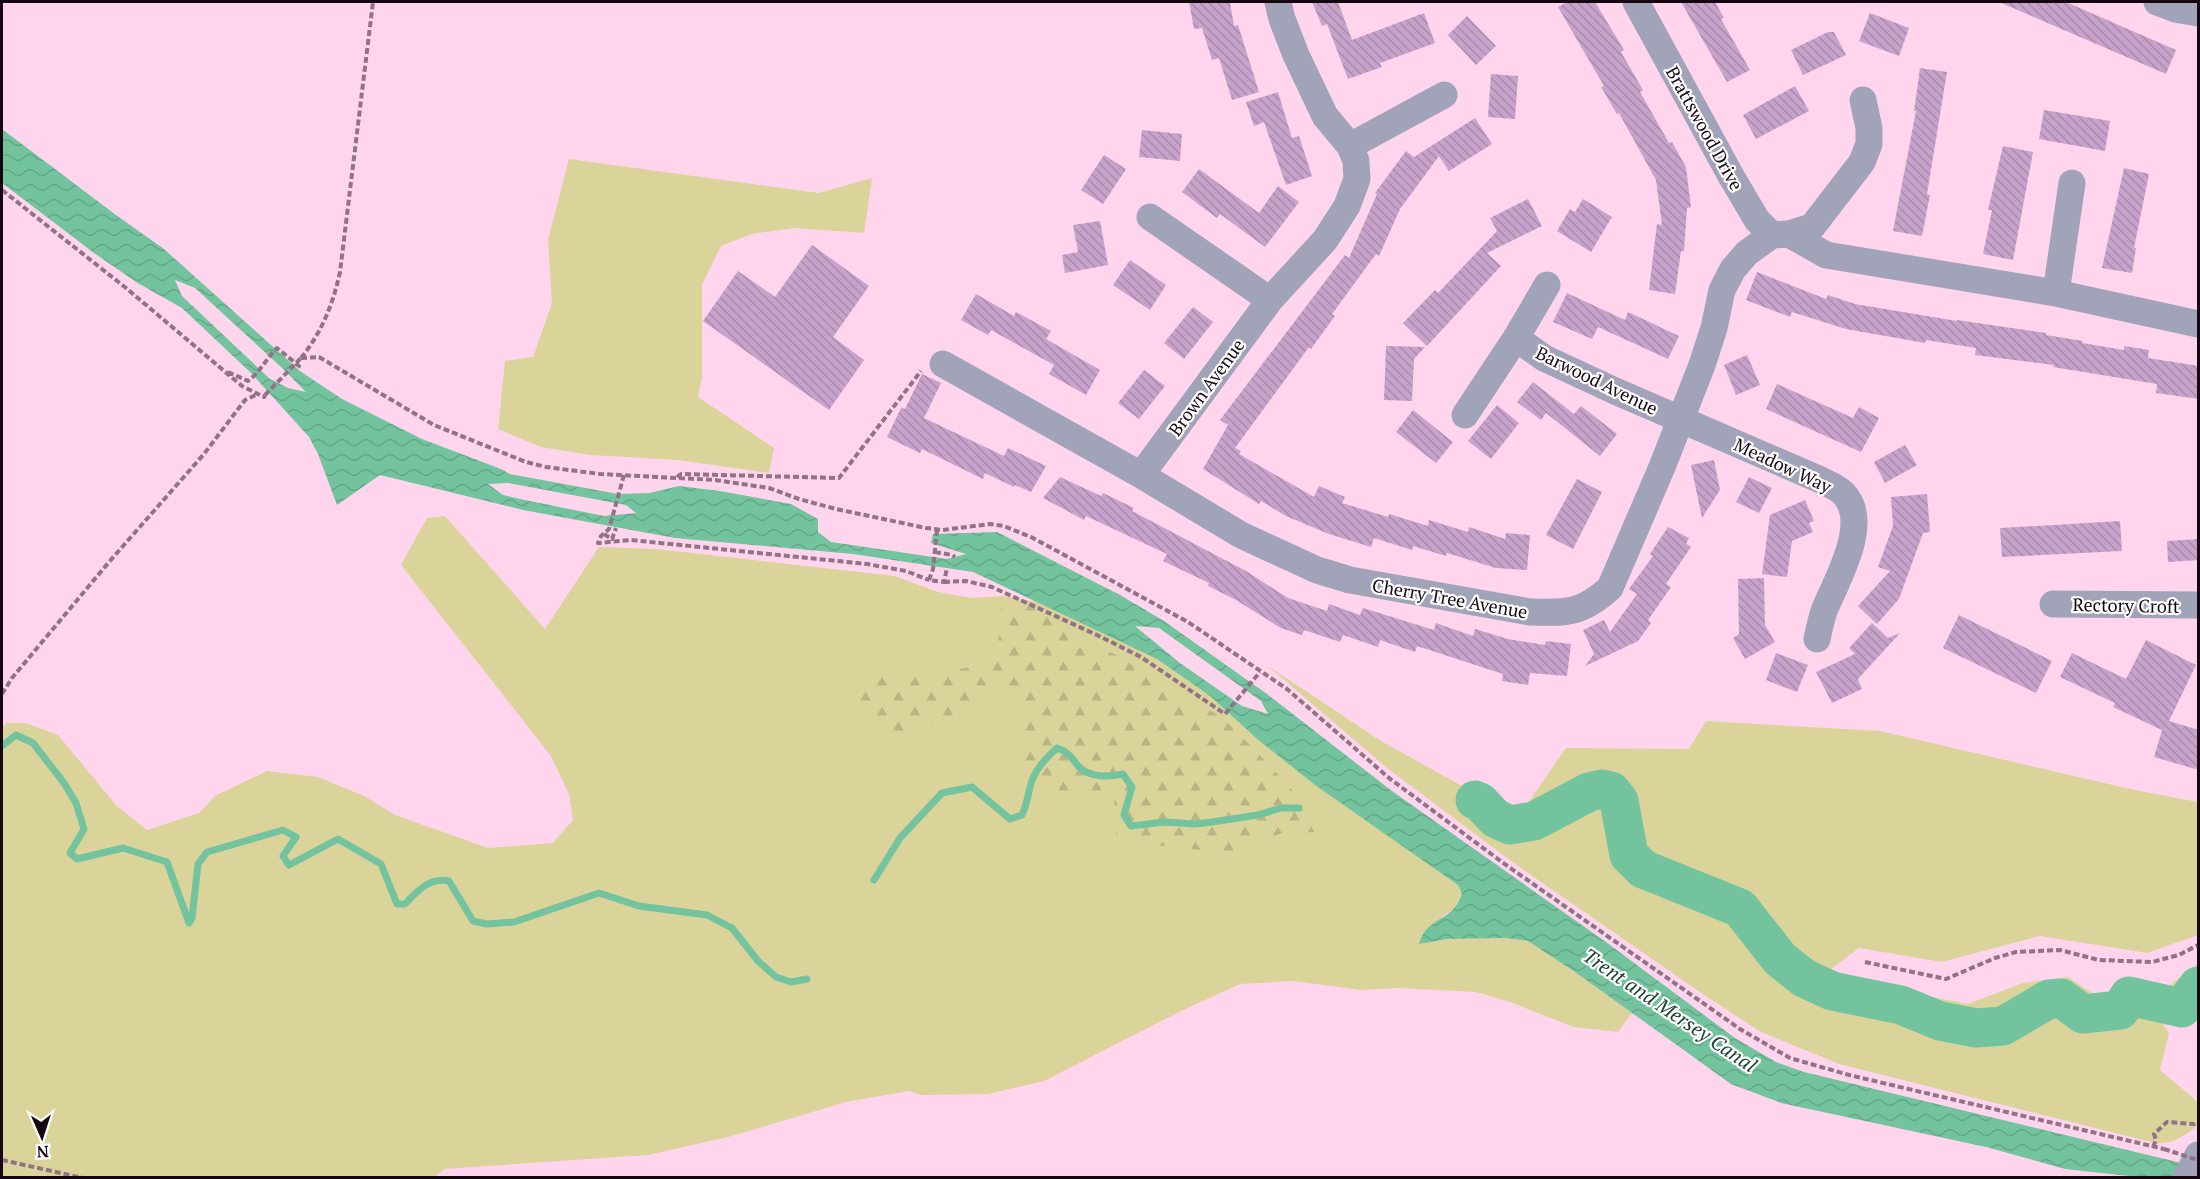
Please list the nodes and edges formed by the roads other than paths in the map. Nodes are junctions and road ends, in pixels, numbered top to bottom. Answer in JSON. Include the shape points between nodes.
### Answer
{"nodes":[{"id":1,"x":1278,"y":2,"type":"edge"},
{"id":2,"x":1636,"y":2,"type":"edge"},
{"id":3,"x":2157,"y":2,"type":"edge"},
{"id":4,"x":2199,"y":13,"type":"edge"},
{"id":5,"x":1444,"y":95,"type":"dead end"},
{"id":6,"x":1863,"y":100,"type":"dead end"},
{"id":7,"x":1350,"y":146,"type":"junction"},
{"id":8,"x":2072,"y":183,"type":"dead end"},
{"id":9,"x":1150,"y":217,"type":"dead end"},
{"id":10,"x":1780,"y":235,"type":"junction"},
{"id":11,"x":1546,"y":285,"type":"dead end"},
{"id":12,"x":2056,"y":293,"type":"junction"},
{"id":13,"x":1270,"y":300,"type":"junction"},
{"id":14,"x":2199,"y":324,"type":"edge"},
{"id":15,"x":1516,"y":338,"type":"junction"},
{"id":16,"x":943,"y":364,"type":"road end"},
{"id":17,"x":1465,"y":415,"type":"dead end"},
{"id":18,"x":1680,"y":418,"type":"junction"},
{"id":19,"x":1141,"y":475,"type":"junction"},
{"id":20,"x":2053,"y":604,"type":"dead end"},
{"id":21,"x":2199,"y":605,"type":"edge"},
{"id":22,"x":1817,"y":639,"type":"dead end"},
{"id":23,"x":2199,"y":1157,"type":"edge"},
{"id":24,"x":2186,"y":1178,"type":"edge"}],
"edges":[{"from":1,"to":7,"type":"street","name":"Brown Avenue","via":[[1296,55],[1325,116]]},
{"from":2,"to":10,"type":"street","name":"Brattswood Drive","via":[[1757,220]]},
{"from":3,"to":4,"type":"street"},
{"from":5,"to":7,"type":"street"},
{"from":6,"to":10,"type":"street","via":[[1869,144],[1862,162],[1812,227]]},
{"from":7,"to":13,"type":"street","name":"Brown Avenue","via":[[1357,179],[1347,206],[1325,240]]},
{"from":8,"to":12,"type":"street"},
{"from":9,"to":13,"type":"street"},
{"from":10,"to":12,"type":"street","name":"Brattswood Drive","via":[[1826,255]]},
{"from":10,"to":18,"type":"street","name":"Cherry Tree Avenue","via":[[1747,253],[1733,269],[1722,290],[1702,365]]},
{"from":11,"to":15,"type":"street","name":"Barwood Avenue"},
{"from":12,"to":14,"type":"street","name":"Brattswood Drive"},
{"from":13,"to":19,"type":"street","name":"Brown Avenue"},
{"from":15,"to":17,"type":"street","name":"Barwood Avenue"},
{"from":15,"to":18,"type":"street","name":"Barwood Avenue","via":[[1544,358]]},
{"from":16,"to":19,"type":"street","name":"Cherry Tree Avenue"},
{"from":18,"to":19,"type":"street","name":"Cherry Tree Avenue","via":[[1610,588],[1579,610],[1559,613],[1530,612],[1350,580],[1317,570],[1241,535]]},
{"from":18,"to":22,"type":"street","name":"Meadow Way","via":[[1843,493],[1852,508],[1852,544],[1823,614]]},
{"from":20,"to":21,"type":"street","name":"Rectory Croft"},
{"from":23,"to":24,"type":"street"}]}
